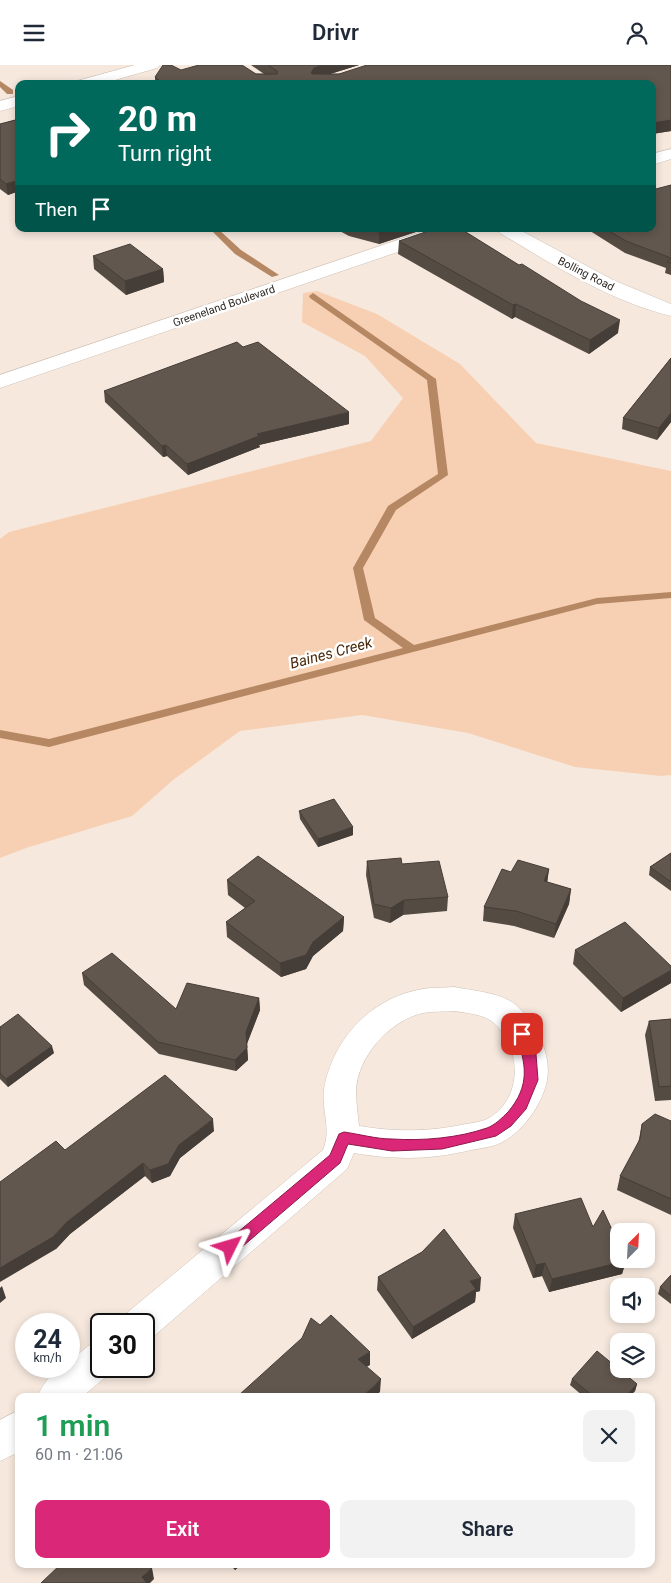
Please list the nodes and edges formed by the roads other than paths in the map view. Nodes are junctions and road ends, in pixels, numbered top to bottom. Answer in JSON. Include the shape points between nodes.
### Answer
{"nodes":[{"id":1,"x":152,"y":65,"type":"edge"},
{"id":2,"x":98,"y":80,"type":"edge"},
{"id":3,"x":15,"y":102,"type":"edge"},
{"id":4,"x":0,"y":106,"type":"edge"},
{"id":5,"x":671,"y":154,"type":"edge"},
{"id":6,"x":656,"y":159,"type":"edge"},
{"id":7,"x":439,"y":232,"type":"edge"},
{"id":8,"x":511,"y":232,"type":"edge"},
{"id":9,"x":671,"y":310,"type":"edge"},
{"id":10,"x":0,"y":382,"type":"edge"},
{"id":11,"x":344,"y":1138,"type":"junction"},
{"id":12,"x":154,"y":1313,"type":"edge"},
{"id":13,"x":90,"y":1367,"type":"edge"},
{"id":14,"x":60,"y":1393,"type":"edge"},
{"id":15,"x":15,"y":1431,"type":"edge"},
{"id":16,"x":0,"y":1443,"type":"edge"}],
"edges":[{"from":1,"to":2,"type":"street"},
{"from":3,"to":4,"type":"street"},
{"from":5,"to":6,"type":"street"},
{"from":7,"to":10,"type":"street","name":"Greeneland Boulevard"},
{"from":8,"to":9,"type":"street","name":"Bolling Road","via":[[579,272]]},
{"from":11,"to":11,"type":"street","via":[[340,1090],[350,1057],[369,1029],[393,1011],[422,1001],[454,999],[486,1005],[504,1013],[522,1034],[530,1054],[531,1080],[521,1105],[507,1122],[492,1132],[442,1143],[400,1145]]},
{"from":11,"to":12,"type":"street","via":[[335,1159]]},
{"from":13,"to":14,"type":"street"},
{"from":15,"to":16,"type":"street"}]}
